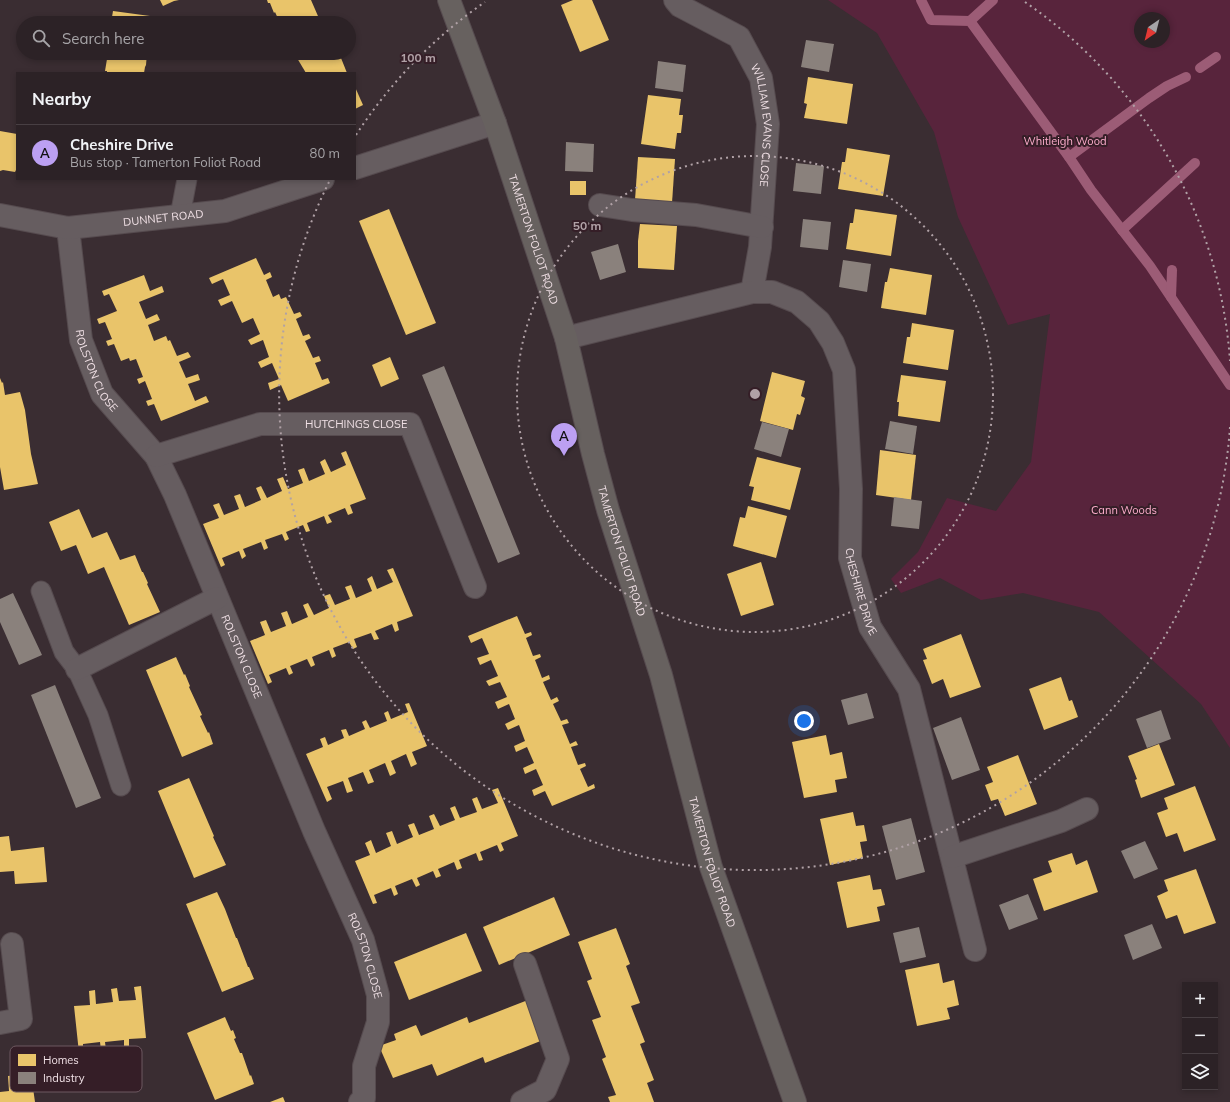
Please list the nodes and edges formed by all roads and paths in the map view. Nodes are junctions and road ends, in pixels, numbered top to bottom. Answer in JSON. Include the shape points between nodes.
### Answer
{"nodes":[{"id":1,"x":449,"y":0,"type":"edge"},
{"id":2,"x":675,"y":0,"type":"edge"},
{"id":3,"x":495,"y":122,"type":"junction"},
{"id":4,"x":356,"y":168,"type":"edge"},
{"id":5,"x":187,"y":180,"type":"edge"},
{"id":6,"x":320,"y":180,"type":"edge"},
{"id":7,"x":600,"y":205,"type":"dead end"},
{"id":8,"x":0,"y":215,"type":"edge"},
{"id":9,"x":180,"y":216,"type":"junction"},
{"id":10,"x":762,"y":227,"type":"junction"},
{"id":11,"x":68,"y":228,"type":"junction"},
{"id":12,"x":752,"y":292,"type":"junction"},
{"id":13,"x":566,"y":338,"type":"junction"},
{"id":14,"x":156,"y":456,"type":"junction"},
{"id":15,"x":474,"y":587,"type":"dead end"},
{"id":16,"x":41,"y":591,"type":"dead end"},
{"id":17,"x":217,"y":598,"type":"junction"},
{"id":18,"x":77,"y":669,"type":"junction"},
{"id":19,"x":121,"y":786,"type":"dead end"},
{"id":20,"x":1087,"y":809,"type":"dead end"},
{"id":21,"x":952,"y":857,"type":"junction"},
{"id":22,"x":12,"y":944,"type":"dead end"},
{"id":23,"x":975,"y":950,"type":"dead end"},
{"id":24,"x":525,"y":964,"type":"dead end"},
{"id":25,"x":0,"y":1023,"type":"edge"},
{"id":26,"x":365,"y":1101,"type":"edge"},
{"id":27,"x":522,"y":1102,"type":"edge"},
{"id":28,"x":795,"y":1102,"type":"edge"}],
"edges":[{"from":1,"to":3,"type":"main road","name":"TAMERTON FOLIOT ROAD"},
{"from":2,"to":10,"type":"street","name":"WILLIAM EVANS CLOSE","via":[[680,6],[739,37],[761,78],[768,124]]},
{"from":3,"to":4,"type":"street"},
{"from":3,"to":13,"type":"main road","name":"TAMERTON FOLIOT ROAD"},
{"from":5,"to":9,"type":"lane"},
{"from":6,"to":9,"type":"street","name":"DUNNET ROAD","via":[[225,211]]},
{"from":7,"to":10,"type":"street","via":[[696,215]]},
{"from":8,"to":11,"type":"street","name":"DUNNET ROAD"},
{"from":9,"to":11,"type":"street","name":"DUNNET ROAD"},
{"from":10,"to":12,"type":"street","name":"WILLIAM EVANS CLOSE"},
{"from":11,"to":14,"type":"street","name":"ROLSTON CLOSE","via":[[82,340],[102,394]]},
{"from":12,"to":13,"type":"street","name":"CHESHIRE DRIVE"},
{"from":12,"to":21,"type":"street","name":"CHESHIRE DRIVE","via":[[772,292],[797,302],[820,321],[844,370],[851,488],[850,558],[870,627],[908,689]]},
{"from":13,"to":28,"type":"main road","name":"TAMERTON FOLIOT ROAD","via":[[608,510],[661,675],[711,867]]},
{"from":14,"to":15,"type":"street","name":"HUTCHINGS CLOSE","via":[[260,424],[410,424]]},
{"from":14,"to":17,"type":"street","name":"ROLSTON CLOSE","via":[[182,511]]},
{"from":16,"to":18,"type":"lane","via":[[64,652]]},
{"from":17,"to":18,"type":"street"},
{"from":17,"to":26,"type":"street","name":"ROLSTON CLOSE","via":[[314,831],[364,940],[378,995],[378,1022],[364,1066]]},
{"from":18,"to":19,"type":"lane","via":[[98,715]]},
{"from":20,"to":21,"type":"street","via":[[1062,821]]},
{"from":21,"to":23,"type":"street","name":"CHESHIRE DRIVE"},
{"from":22,"to":25,"type":"street","via":[[21,1019]]},
{"from":24,"to":27,"type":"street","via":[[558,1059],[545,1090]]}]}
